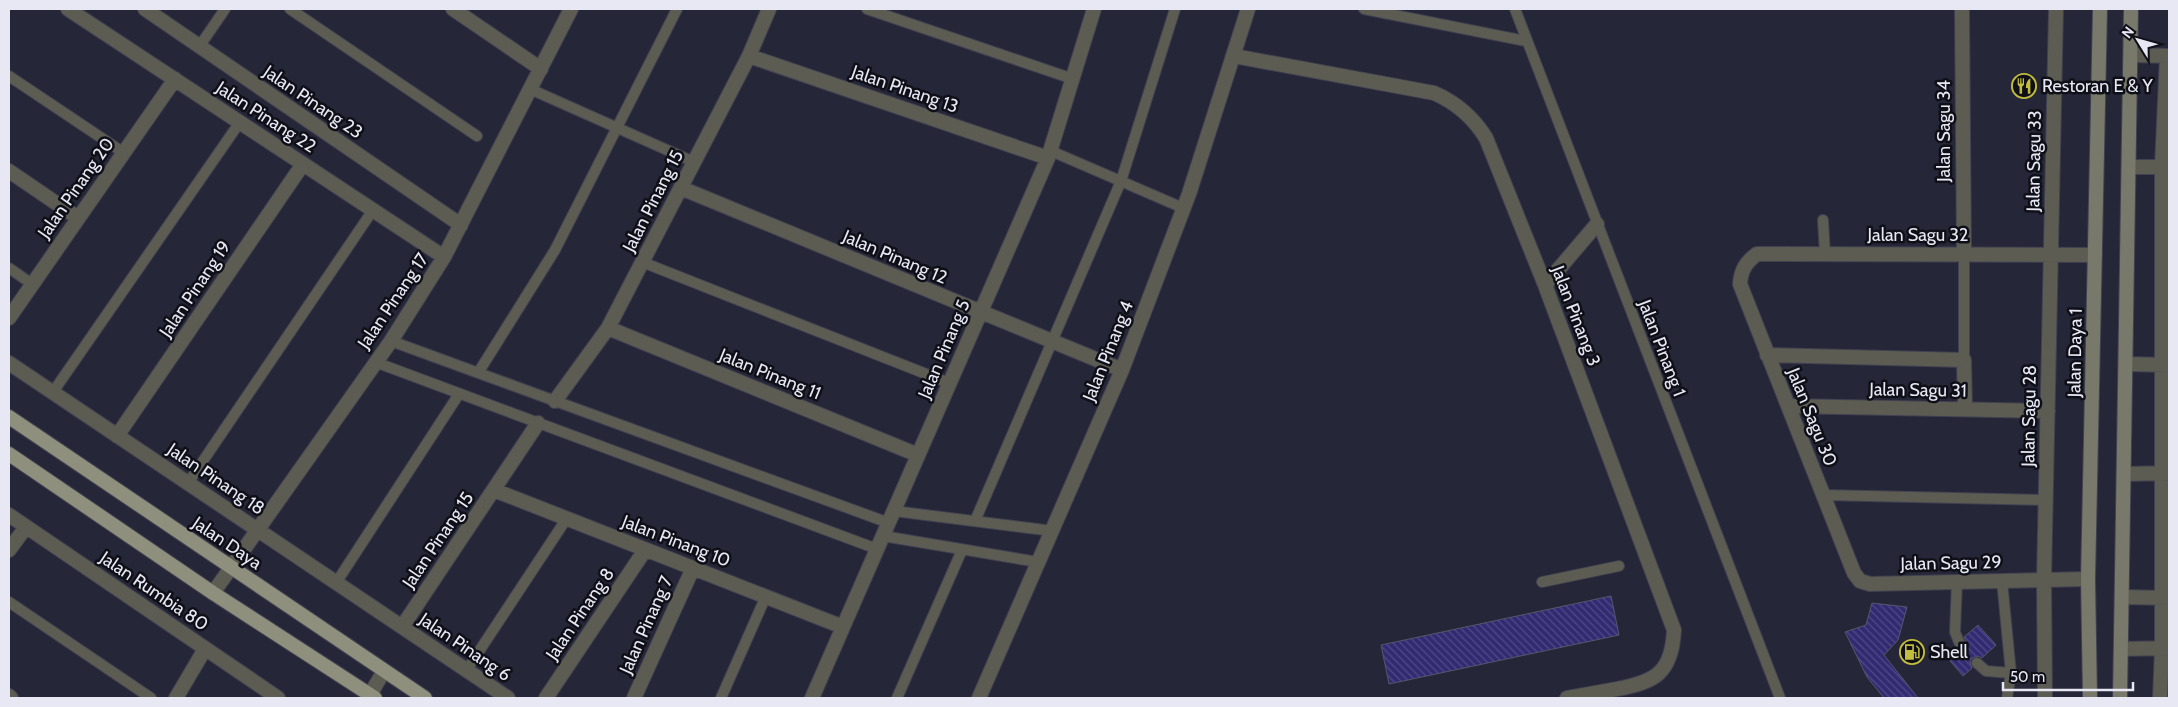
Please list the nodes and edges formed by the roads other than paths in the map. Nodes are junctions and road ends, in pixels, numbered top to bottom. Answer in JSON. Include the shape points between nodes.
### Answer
{"nodes":[{"id":1,"x":145,"y":9,"type":"edge"},
{"id":2,"x":225,"y":9,"type":"edge"},
{"id":3,"x":290,"y":9,"type":"edge"},
{"id":4,"x":452,"y":9,"type":"edge"},
{"id":5,"x":572,"y":9,"type":"edge"},
{"id":6,"x":677,"y":9,"type":"edge"},
{"id":7,"x":769,"y":9,"type":"edge"},
{"id":8,"x":867,"y":9,"type":"edge"},
{"id":9,"x":1094,"y":9,"type":"edge"},
{"id":10,"x":1175,"y":9,"type":"edge"},
{"id":11,"x":1248,"y":9,"type":"edge"},
{"id":12,"x":1364,"y":9,"type":"edge"},
{"id":13,"x":1515,"y":9,"type":"edge"},
{"id":14,"x":1962,"y":9,"type":"edge"},
{"id":15,"x":2056,"y":9,"type":"edge"},
{"id":16,"x":2100,"y":9,"type":"edge"},
{"id":17,"x":2131,"y":9,"type":"edge"},
{"id":18,"x":76,"y":11,"type":"edge"},
{"id":19,"x":1526,"y":41,"type":"junction"},
{"id":20,"x":199,"y":47,"type":"junction"},
{"id":21,"x":2131,"y":55,"type":"junction"},
{"id":22,"x":749,"y":56,"type":"junction"},
{"id":23,"x":1234,"y":56,"type":"junction"},
{"id":24,"x":2168,"y":56,"type":"edge"},
{"id":25,"x":541,"y":69,"type":"junction"},
{"id":26,"x":9,"y":76,"type":"edge"},
{"id":27,"x":175,"y":79,"type":"junction"},
{"id":28,"x":1073,"y":79,"type":"junction"},
{"id":29,"x":530,"y":89,"type":"junction"},
{"id":30,"x":240,"y":122,"type":"junction"},
{"id":31,"x":617,"y":128,"type":"junction"},
{"id":32,"x":477,"y":136,"type":"dead end"},
{"id":33,"x":124,"y":153,"type":"junction"},
{"id":34,"x":1050,"y":155,"type":"junction"},
{"id":35,"x":694,"y":162,"type":"junction"},
{"id":36,"x":303,"y":164,"type":"junction"},
{"id":37,"x":2129,"y":167,"type":"junction"},
{"id":38,"x":2165,"y":167,"type":"edge"},
{"id":39,"x":9,"y":171,"type":"edge"},
{"id":40,"x":1121,"y":181,"type":"junction"},
{"id":41,"x":681,"y":188,"type":"junction"},
{"id":42,"x":1183,"y":208,"type":"junction"},
{"id":43,"x":373,"y":210,"type":"junction"},
{"id":44,"x":78,"y":218,"type":"junction"},
{"id":45,"x":1823,"y":220,"type":"dead end"},
{"id":46,"x":1597,"y":224,"type":"junction"},
{"id":47,"x":461,"y":225,"type":"junction"},
{"id":48,"x":1964,"y":253,"type":"junction"},
{"id":49,"x":1825,"y":254,"type":"junction"},
{"id":50,"x":2051,"y":254,"type":"junction"},
{"id":51,"x":2095,"y":254,"type":"junction"},
{"id":52,"x":444,"y":257,"type":"junction"},
{"id":53,"x":642,"y":262,"type":"junction"},
{"id":54,"x":1744,"y":266,"type":"joint"},
{"id":55,"x":9,"y":268,"type":"edge"},
{"id":56,"x":2166,"y":268,"type":"edge"},
{"id":57,"x":32,"y":284,"type":"junction"},
{"id":58,"x":1545,"y":285,"type":"junction"},
{"id":59,"x":980,"y":312,"type":"junction"},
{"id":60,"x":9,"y":318,"type":"edge"},
{"id":61,"x":608,"y":328,"type":"junction"},
{"id":62,"x":391,"y":341,"type":"junction"},
{"id":63,"x":1053,"y":342,"type":"junction"},
{"id":64,"x":1767,"y":355,"type":"junction"},
{"id":65,"x":1964,"y":360,"type":"junction"},
{"id":66,"x":375,"y":362,"type":"junction"},
{"id":67,"x":9,"y":363,"type":"edge"},
{"id":68,"x":2126,"y":364,"type":"junction"},
{"id":69,"x":2165,"y":365,"type":"edge"},
{"id":70,"x":1122,"y":370,"type":"junction"},
{"id":71,"x":478,"y":373,"type":"junction"},
{"id":72,"x":949,"y":383,"type":"junction"},
{"id":73,"x":53,"y":392,"type":"junction"},
{"id":74,"x":459,"y":394,"type":"junction"},
{"id":75,"x":555,"y":401,"type":"junction"},
{"id":76,"x":1788,"y":406,"type":"junction"},
{"id":77,"x":1965,"y":410,"type":"junction"},
{"id":78,"x":2048,"y":411,"type":"junction"},
{"id":79,"x":9,"y":417,"type":"edge"},
{"id":80,"x":538,"y":423,"type":"junction"},
{"id":81,"x":117,"y":436,"type":"junction"},
{"id":82,"x":9,"y":454,"type":"edge"},
{"id":83,"x":918,"y":454,"type":"junction"},
{"id":84,"x":2166,"y":473,"type":"edge"},
{"id":85,"x":2124,"y":474,"type":"junction"},
{"id":86,"x":188,"y":483,"type":"junction"},
{"id":87,"x":494,"y":490,"type":"junction"},
{"id":88,"x":1823,"y":495,"type":"junction"},
{"id":89,"x":2046,"y":500,"type":"junction"},
{"id":90,"x":9,"y":515,"type":"edge"},
{"id":91,"x":891,"y":517,"type":"junction"},
{"id":92,"x":567,"y":518,"type":"junction"},
{"id":93,"x":975,"y":521,"type":"junction"},
{"id":94,"x":26,"y":527,"type":"junction"},
{"id":95,"x":257,"y":529,"type":"junction"},
{"id":96,"x":1053,"y":531,"type":"junction"},
{"id":97,"x":883,"y":536,"type":"junction"},
{"id":98,"x":877,"y":549,"type":"junction"},
{"id":99,"x":9,"y":550,"type":"edge"},
{"id":100,"x":646,"y":550,"type":"junction"},
{"id":101,"x":962,"y":550,"type":"junction"},
{"id":102,"x":1038,"y":562,"type":"junction"},
{"id":103,"x":1619,"y":566,"type":"dead end"},
{"id":104,"x":229,"y":568,"type":"junction"},
{"id":105,"x":693,"y":568,"type":"junction"},
{"id":106,"x":2088,"y":579,"type":"junction"},
{"id":107,"x":2002,"y":580,"type":"junction"},
{"id":108,"x":2044,"y":580,"type":"junction"},
{"id":109,"x":1860,"y":581,"type":"joint"},
{"id":110,"x":1957,"y":581,"type":"junction"},
{"id":111,"x":1542,"y":582,"type":"dead end"},
{"id":112,"x":336,"y":583,"type":"junction"},
{"id":113,"x":212,"y":593,"type":"junction"},
{"id":114,"x":766,"y":596,"type":"junction"},
{"id":115,"x":2122,"y":597,"type":"junction"},
{"id":116,"x":2166,"y":598,"type":"edge"},
{"id":117,"x":9,"y":602,"type":"edge"},
{"id":118,"x":402,"y":627,"type":"junction"},
{"id":119,"x":843,"y":627,"type":"junction"},
{"id":120,"x":1959,"y":642,"type":"dead end"},
{"id":121,"x":2166,"y":648,"type":"edge"},
{"id":122,"x":205,"y":649,"type":"junction"},
{"id":123,"x":2121,"y":649,"type":"junction"},
{"id":124,"x":1977,"y":663,"type":"dead end"},
{"id":125,"x":384,"y":671,"type":"junction"},
{"id":126,"x":466,"y":671,"type":"junction"},
{"id":127,"x":2012,"y":673,"type":"junction"},
{"id":128,"x":270,"y":696,"type":"edge"},
{"id":129,"x":371,"y":697,"type":"edge"},
{"id":130,"x":151,"y":698,"type":"edge"},
{"id":131,"x":176,"y":698,"type":"edge"},
{"id":132,"x":425,"y":698,"type":"edge"},
{"id":133,"x":508,"y":698,"type":"edge"},
{"id":134,"x":546,"y":698,"type":"edge"},
{"id":135,"x":634,"y":698,"type":"edge"},
{"id":136,"x":721,"y":698,"type":"edge"},
{"id":137,"x":812,"y":698,"type":"edge"},
{"id":138,"x":897,"y":698,"type":"edge"},
{"id":139,"x":979,"y":698,"type":"edge"},
{"id":140,"x":1567,"y":698,"type":"edge"},
{"id":141,"x":1780,"y":698,"type":"edge"},
{"id":142,"x":2007,"y":698,"type":"edge"},
{"id":143,"x":2045,"y":698,"type":"edge"},
{"id":144,"x":2090,"y":698,"type":"edge"},
{"id":145,"x":2120,"y":698,"type":"edge"},
{"id":146,"x":2160,"y":698,"type":"edge"}],
"edges":[{"from":1,"to":20,"type":"street","name":"Jalan Pinang 23"},
{"from":2,"to":20,"type":"lane"},
{"from":3,"to":32,"type":"lane"},
{"from":4,"to":25,"type":"street"},
{"from":5,"to":25,"type":"street","name":"Jalan Pinang 17"},
{"from":6,"to":31,"type":"lane"},
{"from":7,"to":22,"type":"street","name":"Jalan Pinang 15"},
{"from":8,"to":28,"type":"lane"},
{"from":9,"to":28,"type":"street","name":"Jalan Pinang 5"},
{"from":10,"to":40,"type":"lane"},
{"from":11,"to":23,"type":"street","name":"Jalan Pinang 4"},
{"from":12,"to":19,"type":"lane"},
{"from":13,"to":19,"type":"lane","name":"Jalan Pinang 1"},
{"from":14,"to":48,"type":"street","name":"Jalan Sagu 34"},
{"from":15,"to":50,"type":"street","name":"Jalan Sagu 33"},
{"from":16,"to":51,"type":"main road","name":"Jalan Daya 1"},
{"from":17,"to":21,"type":"main road"},
{"from":18,"to":27,"type":"street","name":"Jalan Pinang 22"},
{"from":19,"to":46,"type":"lane","name":"Jalan Pinang 1"},
{"from":20,"to":47,"type":"street","name":"Jalan Pinang 23"},
{"from":21,"to":24,"type":"street"},
{"from":21,"to":37,"type":"main road"},
{"from":22,"to":34,"type":"street","name":"Jalan Pinang 13"},
{"from":22,"to":35,"type":"street","name":"Jalan Pinang 15"},
{"from":23,"to":42,"type":"street","name":"Jalan Pinang 4"},
{"from":23,"to":58,"type":"street","name":"Jalan Pinang 3","via":[[1434,93],[1449,99],[1476,122],[1486,138]]},
{"from":24,"to":38,"type":"street"},
{"from":25,"to":29,"type":"street","name":"Jalan Pinang 17"},
{"from":26,"to":33,"type":"lane"},
{"from":27,"to":30,"type":"street","name":"Jalan Pinang 22"},
{"from":27,"to":33,"type":"street","name":"Jalan Pinang 20"},
{"from":28,"to":34,"type":"street","name":"Jalan Pinang 5"},
{"from":29,"to":31,"type":"lane"},
{"from":29,"to":47,"type":"street","name":"Jalan Pinang 17"},
{"from":30,"to":36,"type":"street","name":"Jalan Pinang 22"},
{"from":30,"to":73,"type":"lane"},
{"from":31,"to":35,"type":"lane"},
{"from":31,"to":71,"type":"lane","via":[[555,250]]},
{"from":33,"to":44,"type":"street","name":"Jalan Pinang 20"},
{"from":34,"to":40,"type":"lane"},
{"from":34,"to":59,"type":"street","name":"Jalan Pinang 5"},
{"from":35,"to":41,"type":"street","name":"Jalan Pinang 15"},
{"from":36,"to":43,"type":"street","name":"Jalan Pinang 22"},
{"from":36,"to":81,"type":"street","name":"Jalan Pinang 19"},
{"from":37,"to":38,"type":"street"},
{"from":37,"to":68,"type":"main road"},
{"from":38,"to":56,"type":"street"},
{"from":39,"to":44,"type":"street"},
{"from":40,"to":42,"type":"lane"},
{"from":40,"to":63,"type":"lane"},
{"from":41,"to":53,"type":"street","name":"Jalan Pinang 15"},
{"from":41,"to":59,"type":"street","name":"Jalan Pinang 12"},
{"from":42,"to":70,"type":"street","name":"Jalan Pinang 4"},
{"from":43,"to":52,"type":"street","name":"Jalan Pinang 22"},
{"from":43,"to":86,"type":"lane"},
{"from":44,"to":57,"type":"street","name":"Jalan Pinang 20"},
{"from":45,"to":49,"type":"lane"},
{"from":46,"to":58,"type":"street"},
{"from":46,"to":141,"type":"lane","name":"Jalan Pinang 1"},
{"from":47,"to":52,"type":"street","name":"Jalan Pinang 17"},
{"from":48,"to":49,"type":"street","name":"Jalan Sagu 32"},
{"from":48,"to":50,"type":"street","name":"Jalan Sagu 32"},
{"from":48,"to":65,"type":"lane"},
{"from":49,"to":54,"type":"street","name":"Jalan Sagu 32","via":[[1757,254]]},
{"from":50,"to":51,"type":"street","name":"Jalan Sagu 32"},
{"from":50,"to":78,"type":"street","name":"Jalan Sagu 28"},
{"from":51,"to":106,"type":"main road","name":"Jalan Daya 1"},
{"from":52,"to":62,"type":"street","name":"Jalan Pinang 17"},
{"from":53,"to":61,"type":"street","name":"Jalan Pinang 15"},
{"from":53,"to":72,"type":"lane"},
{"from":54,"to":64,"type":"street","name":"Jalan Sagu 30","via":[[1740,284]]},
{"from":55,"to":57,"type":"lane"},
{"from":56,"to":69,"type":"street"},
{"from":57,"to":60,"type":"street","name":"Jalan Pinang 20"},
{"from":58,"to":140,"type":"street","name":"Jalan Pinang 3","via":[[1674,630],[1670,657],[1653,678],[1642,684]]},
{"from":59,"to":63,"type":"street","name":"Jalan Pinang 12"},
{"from":59,"to":72,"type":"street","name":"Jalan Pinang 5"},
{"from":61,"to":75,"type":"street","name":"Jalan Pinang 15"},
{"from":61,"to":83,"type":"street","name":"Jalan Pinang 11"},
{"from":62,"to":66,"type":"street","name":"Jalan Pinang 17"},
{"from":62,"to":71,"type":"lane"},
{"from":63,"to":70,"type":"street","name":"Jalan Pinang 12"},
{"from":63,"to":93,"type":"lane"},
{"from":64,"to":65,"type":"street"},
{"from":64,"to":76,"type":"street","name":"Jalan Sagu 30"},
{"from":65,"to":77,"type":"street"},
{"from":66,"to":74,"type":"lane"},
{"from":66,"to":95,"type":"street","name":"Jalan Pinang 17"},
{"from":67,"to":73,"type":"street","name":"Jalan Pinang 18"},
{"from":68,"to":69,"type":"street"},
{"from":68,"to":85,"type":"main road"},
{"from":69,"to":84,"type":"street"},
{"from":70,"to":96,"type":"street","name":"Jalan Pinang 4"},
{"from":71,"to":75,"type":"lane"},
{"from":72,"to":83,"type":"street","name":"Jalan Pinang 5"},
{"from":73,"to":81,"type":"street","name":"Jalan Pinang 18"},
{"from":74,"to":80,"type":"lane"},
{"from":74,"to":112,"type":"lane"},
{"from":75,"to":91,"type":"lane"},
{"from":76,"to":77,"type":"street","name":"Jalan Sagu 31"},
{"from":76,"to":88,"type":"street","name":"Jalan Sagu 30"},
{"from":77,"to":78,"type":"street","name":"Jalan Sagu 31"},
{"from":78,"to":89,"type":"street","name":"Jalan Sagu 28"},
{"from":79,"to":104,"type":"main road","name":"Jalan Daya"},
{"from":80,"to":87,"type":"street","name":"Jalan Pinang 15"},
{"from":80,"to":98,"type":"lane"},
{"from":81,"to":86,"type":"street","name":"Jalan Pinang 18"},
{"from":82,"to":113,"type":"main road"},
{"from":83,"to":91,"type":"street","name":"Jalan Pinang 5"},
{"from":84,"to":85,"type":"street"},
{"from":84,"to":116,"type":"street"},
{"from":85,"to":115,"type":"main road"},
{"from":86,"to":95,"type":"street","name":"Jalan Pinang 18"},
{"from":87,"to":92,"type":"street","name":"Jalan Pinang 10"},
{"from":87,"to":118,"type":"street","name":"Jalan Pinang 15"},
{"from":88,"to":89,"type":"lane"},
{"from":88,"to":109,"type":"street","name":"Jalan Sagu 30"},
{"from":89,"to":108,"type":"street","name":"Jalan Sagu 28"},
{"from":90,"to":94,"type":"street","name":"Jalan Rumbia 80"},
{"from":91,"to":93,"type":"lane"},
{"from":91,"to":97,"type":"street","name":"Jalan Pinang 5"},
{"from":92,"to":100,"type":"street","name":"Jalan Pinang 10"},
{"from":92,"to":126,"type":"lane"},
{"from":93,"to":96,"type":"lane"},
{"from":94,"to":99,"type":"street"},
{"from":94,"to":122,"type":"street","name":"Jalan Rumbia 80"},
{"from":95,"to":104,"type":"street","name":"Jalan Pinang 17"},
{"from":95,"to":112,"type":"street","name":"Jalan Pinang 18"},
{"from":96,"to":102,"type":"street","name":"Jalan Pinang 4"},
{"from":97,"to":98,"type":"street","name":"Jalan Pinang 5"},
{"from":97,"to":101,"type":"lane"},
{"from":98,"to":119,"type":"street","name":"Jalan Pinang 5"},
{"from":100,"to":105,"type":"street","name":"Jalan Pinang 10"},
{"from":100,"to":134,"type":"street","name":"Jalan Pinang 8"},
{"from":101,"to":102,"type":"lane"},
{"from":101,"to":138,"type":"lane"},
{"from":102,"to":139,"type":"street","name":"Jalan Pinang 4"},
{"from":103,"to":111,"type":"lane"},
{"from":104,"to":113,"type":"street","name":"Jalan Pinang 17"},
{"from":104,"to":125,"type":"main road","name":"Jalan Daya"},
{"from":105,"to":114,"type":"street","name":"Jalan Pinang 10"},
{"from":105,"to":135,"type":"street","name":"Jalan Pinang 7"},
{"from":106,"to":108,"type":"street","name":"Jalan Sagu 29"},
{"from":106,"to":144,"type":"main road","name":"Jalan Daya 1"},
{"from":107,"to":108,"type":"street","name":"Jalan Sagu 29"},
{"from":107,"to":110,"type":"street","name":"Jalan Sagu 29"},
{"from":107,"to":127,"type":"lane"},
{"from":108,"to":143,"type":"street","name":"Jalan Sagu 28"},
{"from":109,"to":110,"type":"street","name":"Jalan Sagu 29","via":[[1870,584]]},
{"from":110,"to":120,"type":"lane","via":[[1955,632]]},
{"from":112,"to":118,"type":"street","name":"Jalan Pinang 18"},
{"from":113,"to":129,"type":"main road"},
{"from":114,"to":119,"type":"street","name":"Jalan Pinang 10"},
{"from":114,"to":136,"type":"lane"},
{"from":115,"to":116,"type":"street"},
{"from":115,"to":123,"type":"main road"},
{"from":116,"to":121,"type":"street"},
{"from":117,"to":130,"type":"lane"},
{"from":118,"to":126,"type":"street","name":"Jalan Pinang 6"},
{"from":119,"to":137,"type":"street","name":"Jalan Pinang 5"},
{"from":121,"to":123,"type":"street"},
{"from":121,"to":146,"type":"street"},
{"from":122,"to":128,"type":"street","name":"Jalan Rumbia 80"},
{"from":122,"to":131,"type":"street"},
{"from":123,"to":145,"type":"main road"},
{"from":124,"to":127,"type":"lane","via":[[1986,671]]},
{"from":125,"to":129,"type":"street"},
{"from":125,"to":132,"type":"main road","name":"Jalan Daya"},
{"from":126,"to":133,"type":"street","name":"Jalan Pinang 6"},
{"from":127,"to":142,"type":"lane"}]}
